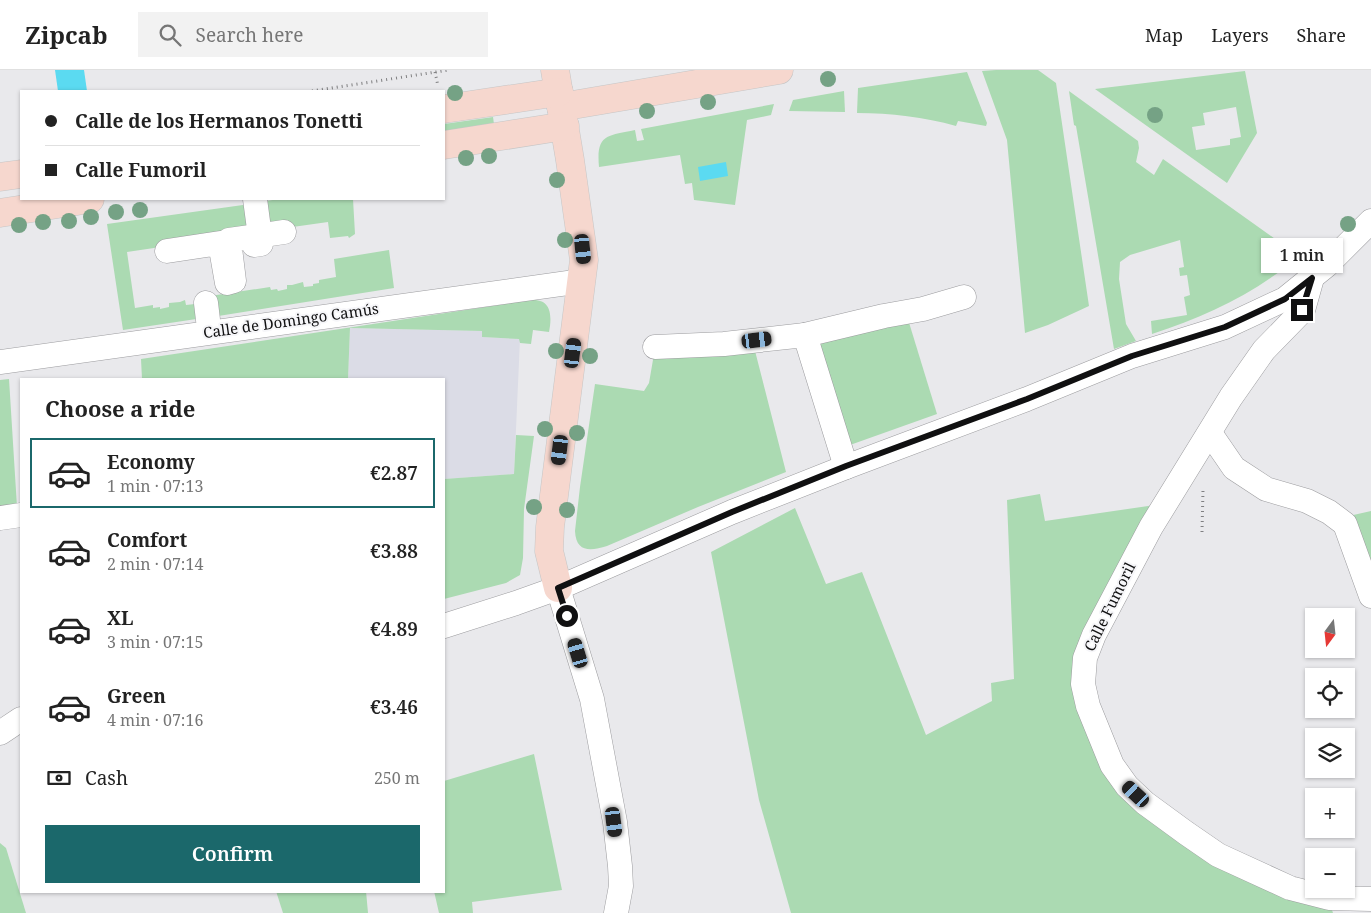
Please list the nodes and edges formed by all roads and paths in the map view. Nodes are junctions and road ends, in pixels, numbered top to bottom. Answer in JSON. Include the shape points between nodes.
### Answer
{"nodes":[{"id":1,"x":449,"y":70,"type":"edge"},
{"id":2,"x":780,"y":70,"type":"edge"},
{"id":3,"x":436,"y":72,"type":"junction"},
{"id":4,"x":322,"y":90,"type":"edge"},
{"id":5,"x":440,"y":90,"type":"edge"},
{"id":6,"x":445,"y":97,"type":"edge"},
{"id":7,"x":560,"y":99,"type":"edge"},
{"id":8,"x":445,"y":145,"type":"edge"},
{"id":9,"x":20,"y":174,"type":"edge"},
{"id":10,"x":0,"y":177,"type":"edge"},
{"id":11,"x":83,"y":200,"type":"edge"},
{"id":12,"x":255,"y":200,"type":"edge"},
{"id":13,"x":0,"y":212,"type":"edge"},
{"id":14,"x":1371,"y":220,"type":"edge"},
{"id":15,"x":284,"y":232,"type":"dead end"},
{"id":16,"x":260,"y":236,"type":"junction"},
{"id":17,"x":167,"y":251,"type":"dead end"},
{"id":18,"x":1312,"y":278,"type":"junction"},
{"id":19,"x":582,"y":281,"type":"junction"},
{"id":20,"x":964,"y":297,"type":"dead end"},
{"id":21,"x":806,"y":335,"type":"junction"},
{"id":22,"x":655,"y":347,"type":"dead end"},
{"id":23,"x":0,"y":362,"type":"edge"},
{"id":24,"x":1210,"y":433,"type":"junction"},
{"id":25,"x":846,"y":466,"type":"junction"},
{"id":26,"x":20,"y":515,"type":"edge"},
{"id":27,"x":0,"y":518,"type":"edge"},
{"id":28,"x":558,"y":588,"type":"junction"},
{"id":29,"x":1371,"y":596,"type":"edge"},
{"id":30,"x":445,"y":626,"type":"edge"},
{"id":31,"x":0,"y":713,"type":"edge"},
{"id":32,"x":20,"y":717,"type":"edge"},
{"id":33,"x":20,"y":718,"type":"edge"},
{"id":34,"x":0,"y":733,"type":"edge"},
{"id":35,"x":1371,"y":899,"type":"edge"},
{"id":36,"x":616,"y":913,"type":"edge"}],
"edges":[{"from":1,"to":3,"type":"path"},
{"from":2,"to":7,"type":"main road"},
{"from":3,"to":4,"type":"path"},
{"from":3,"to":5,"type":"path"},
{"from":6,"to":7,"type":"main road"},
{"from":7,"to":8,"type":"main road"},
{"from":7,"to":19,"type":"main road","via":[[582,239]]},
{"from":9,"to":10,"type":"main road"},
{"from":11,"to":13,"type":"main road"},
{"from":12,"to":16,"type":"street"},
{"from":14,"to":18,"type":"street"},
{"from":15,"to":16,"type":"street"},
{"from":16,"to":17,"type":"street","via":[[229,240],[234,286],[220,243]]},
{"from":18,"to":24,"type":"street","name":"Calle Fumoril","via":[[1302,310],[1264,350]]},
{"from":18,"to":25,"type":"street","via":[[1285,299],[1225,327],[1132,356]]},
{"from":19,"to":23,"type":"street","name":"Calle de Domingo Camús"},
{"from":19,"to":28,"type":"main road","via":[[550,527],[549,552]]},
{"from":20,"to":21,"type":"street"},
{"from":21,"to":22,"type":"street"},
{"from":21,"to":25,"type":"street"},
{"from":24,"to":29,"type":"street","via":[[1234,468],[1266,489],[1306,501],[1345,524]]},
{"from":24,"to":35,"type":"street","name":"Calle Fumoril","via":[[1151,527],[1094,635],[1085,658],[1083,684],[1088,706],[1112,765],[1127,786],[1145,803],[1218,855],[1290,888],[1329,898]]},
{"from":25,"to":28,"type":"street"},
{"from":26,"to":27,"type":"street"},
{"from":28,"to":30,"type":"street"},
{"from":28,"to":36,"type":"street","via":[[592,699],[601,740],[620,866]]},
{"from":31,"to":32,"type":"street"},
{"from":33,"to":34,"type":"street"}]}
